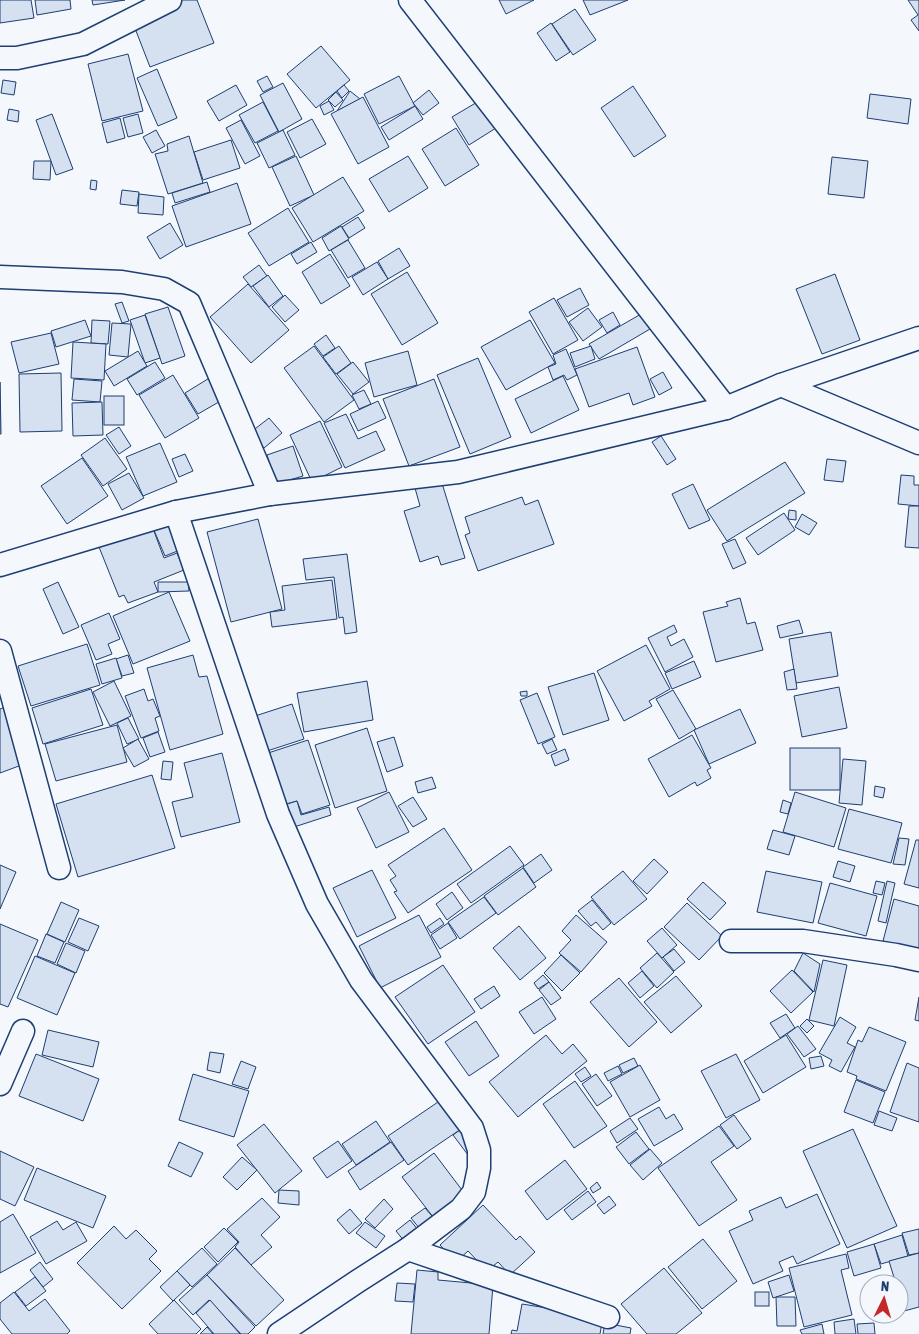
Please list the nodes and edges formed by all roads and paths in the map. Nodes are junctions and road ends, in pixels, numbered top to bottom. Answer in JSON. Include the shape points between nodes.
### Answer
{"nodes":[{"id":1,"x":170,"y":0,"type":"edge"},
{"id":2,"x":410,"y":0,"type":"edge"},
{"id":3,"x":0,"y":58,"type":"edge"},
{"id":4,"x":0,"y":277,"type":"edge"},
{"id":5,"x":919,"y":338,"type":"edge"},
{"id":6,"x":781,"y":385,"type":"junction"},
{"id":7,"x":726,"y":408,"type":"junction"},
{"id":8,"x":919,"y":443,"type":"edge"},
{"id":9,"x":270,"y":494,"type":"junction"},
{"id":10,"x":176,"y":512,"type":"junction"},
{"id":11,"x":0,"y":565,"type":"edge"},
{"id":12,"x":0,"y":651,"type":"edge"},
{"id":13,"x":58,"y":868,"type":"dead end"},
{"id":14,"x":731,"y":941,"type":"dead end"},
{"id":15,"x":919,"y":960,"type":"edge"},
{"id":16,"x":23,"y":1031,"type":"dead end"},
{"id":17,"x":0,"y":1084,"type":"edge"},
{"id":18,"x":408,"y":1249,"type":"junction"},
{"id":19,"x":608,"y":1317,"type":"dead end"},
{"id":20,"x":280,"y":1334,"type":"edge"}],
"edges":[{"from":1,"to":3,"type":"street","via":[[83,44],[16,58]]},
{"from":2,"to":7,"type":"street"},
{"from":4,"to":9,"type":"street","via":[[122,282],[164,288],[189,303]]},
{"from":5,"to":6,"type":"street"},
{"from":6,"to":7,"type":"street"},
{"from":6,"to":8,"type":"street"},
{"from":7,"to":9,"type":"street","via":[[458,472]]},
{"from":9,"to":10,"type":"street"},
{"from":10,"to":11,"type":"street"},
{"from":10,"to":18,"type":"street","via":[[278,814],[317,904],[361,980],[472,1128],[479,1150],[474,1192],[461,1209]]},
{"from":12,"to":13,"type":"street"},
{"from":14,"to":15,"type":"street","via":[[803,941]]},
{"from":16,"to":17,"type":"street"},
{"from":18,"to":19,"type":"street"},
{"from":18,"to":20,"type":"street"}]}
